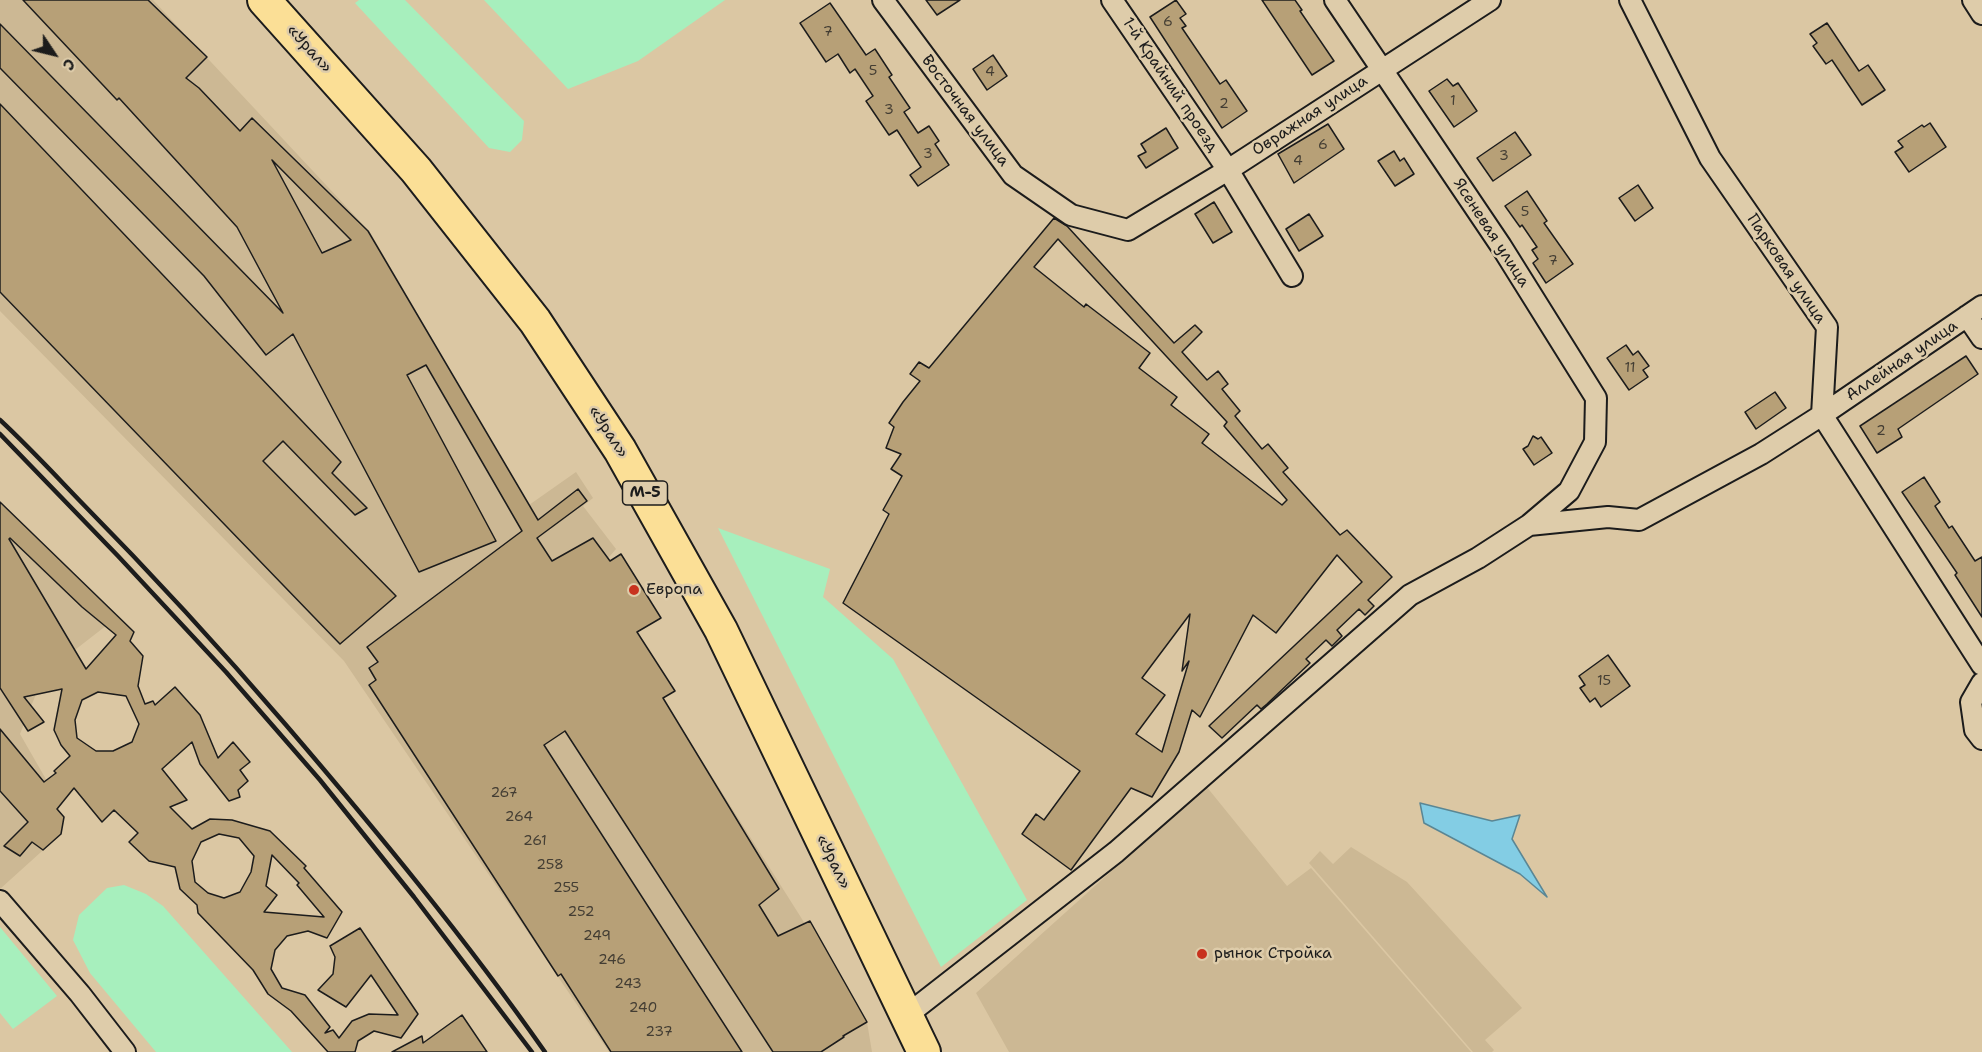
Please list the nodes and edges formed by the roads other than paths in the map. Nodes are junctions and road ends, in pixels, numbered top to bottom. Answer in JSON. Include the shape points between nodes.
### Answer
{"nodes":[{"id":1,"x":884,"y":0,"type":"edge"},
{"id":2,"x":1112,"y":0,"type":"edge"},
{"id":3,"x":1335,"y":0,"type":"edge"},
{"id":4,"x":1490,"y":0,"type":"edge"},
{"id":5,"x":1630,"y":0,"type":"edge"},
{"id":6,"x":1973,"y":0,"type":"edge"},
{"id":7,"x":274,"y":3,"type":"edge"},
{"id":8,"x":1982,"y":14,"type":"edge"},
{"id":9,"x":1382,"y":69,"type":"junction"},
{"id":10,"x":1228,"y":170,"type":"junction"},
{"id":11,"x":1128,"y":230,"type":"joint"},
{"id":12,"x":1292,"y":276,"type":"dead end"},
{"id":13,"x":1975,"y":311,"type":"edge"},
{"id":14,"x":1982,"y":338,"type":"edge"},
{"id":15,"x":1822,"y":416,"type":"junction"},
{"id":16,"x":1529,"y":525,"type":"junction"},
{"id":17,"x":1982,"y":665,"type":"edge"},
{"id":18,"x":1982,"y":683,"type":"edge"},
{"id":19,"x":1982,"y":739,"type":"edge"},
{"id":20,"x":0,"y":901,"type":"edge"},
{"id":21,"x":907,"y":1015,"type":"junction"},
{"id":22,"x":125,"y":1052,"type":"edge"},
{"id":23,"x":924,"y":1052,"type":"edge"}],
"edges":[{"from":1,"to":11,"type":"street","name":"Восточная улица","via":[[1013,175],[1071,215]]},
{"from":2,"to":10,"type":"street","name":"1-й Крайний проезд"},
{"from":3,"to":9,"type":"street","name":"Ясеневая улица"},
{"from":4,"to":9,"type":"street","name":"Овражная улица"},
{"from":5,"to":15,"type":"street","name":"Парковая улица","via":[[1710,158],[1827,327]]},
{"from":6,"to":8,"type":"street"},
{"from":7,"to":21,"type":"highway","name":"«Урал»","number":"М-5","via":[[416,170],[535,321],[620,450],[721,630]]},
{"from":9,"to":10,"type":"street","name":"Овражная улица"},
{"from":9,"to":16,"type":"street","name":"Ясеневая улица","via":[[1501,246],[1596,398],[1595,442],[1569,491]]},
{"from":10,"to":11,"type":"street","name":"Овражная улица"},
{"from":10,"to":12,"type":"street","name":"1-й Крайний проезд"},
{"from":13,"to":14,"type":"street"},
{"from":13,"to":15,"type":"street","name":"Аллейная улица"},
{"from":15,"to":16,"type":"street","name":"Аллейная улица","via":[[1639,520],[1608,517]]},
{"from":15,"to":17,"type":"street"},
{"from":16,"to":21,"type":"street","via":[[1410,595],[1116,852]]},
{"from":18,"to":19,"type":"street","via":[[1971,702],[1975,730]]},
{"from":20,"to":22,"type":"street"},
{"from":21,"to":23,"type":"highway","name":"«Урал»","number":"М-5"}]}
